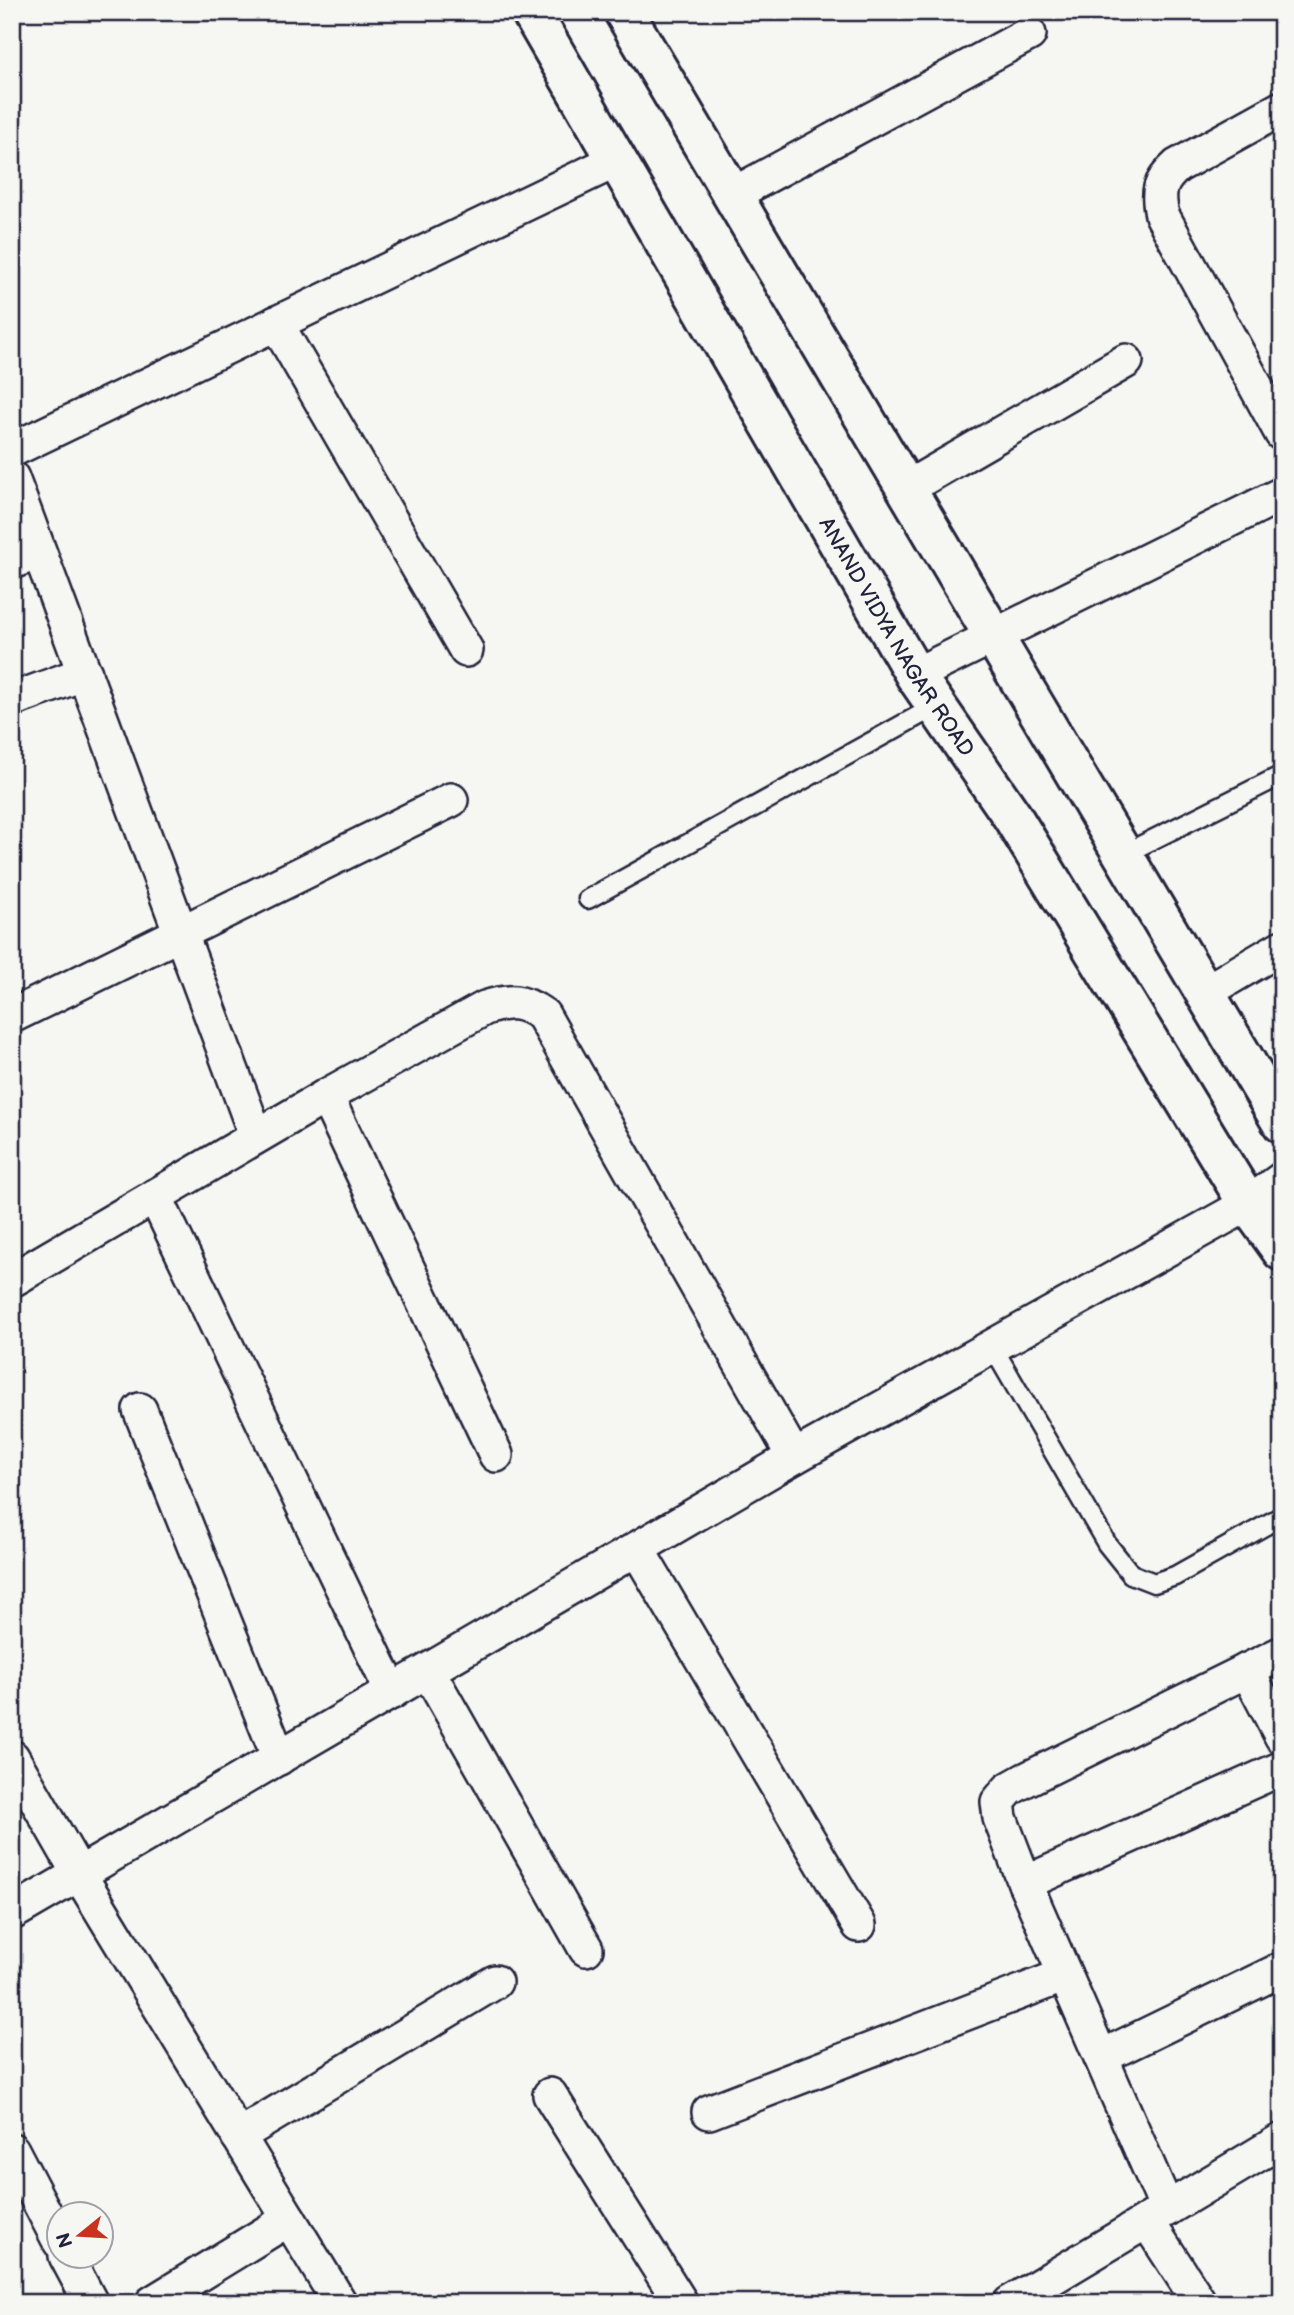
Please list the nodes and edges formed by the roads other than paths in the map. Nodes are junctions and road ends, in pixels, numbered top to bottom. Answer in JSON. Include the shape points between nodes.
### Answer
{"nodes":[{"id":1,"x":531,"y":12,"type":"edge"},
{"id":2,"x":625,"y":12,"type":"edge"},
{"id":3,"x":1029,"y":34,"type":"dead end"},
{"id":4,"x":1282,"y":108,"type":"edge"},
{"id":5,"x":617,"y":160,"type":"junction"},
{"id":6,"x":732,"y":195,"type":"junction"},
{"id":7,"x":276,"y":323,"type":"junction"},
{"id":8,"x":1126,"y":361,"type":"dead end"},
{"id":9,"x":1282,"y":434,"type":"edge"},
{"id":10,"x":12,"y":450,"type":"edge"},
{"id":11,"x":12,"y":478,"type":"edge"},
{"id":12,"x":905,"y":489,"type":"junction"},
{"id":13,"x":1282,"y":494,"type":"edge"},
{"id":14,"x":26,"y":557,"type":"edge"},
{"id":15,"x":992,"y":637,"type":"junction"},
{"id":16,"x":466,"y":650,"type":"dead end"},
{"id":17,"x":85,"y":673,"type":"junction"},
{"id":18,"x":915,"y":675,"type":"junction"},
{"id":19,"x":12,"y":700,"type":"edge"},
{"id":20,"x":936,"y":706,"type":"junction"},
{"id":21,"x":1282,"y":775,"type":"edge"},
{"id":22,"x":452,"y":800,"type":"dead end"},
{"id":23,"x":1122,"y":855,"type":"junction"},
{"id":24,"x":588,"y":899,"type":"dead end"},
{"id":25,"x":181,"y":935,"type":"junction"},
{"id":26,"x":1282,"y":947,"type":"edge"},
{"id":27,"x":1204,"y":993,"type":"junction"},
{"id":28,"x":12,"y":1016,"type":"edge"},
{"id":29,"x":326,"y":1096,"type":"junction"},
{"id":30,"x":1282,"y":1123,"type":"edge"},
{"id":31,"x":256,"y":1136,"type":"junction"},
{"id":32,"x":1282,"y":1179,"type":"edge"},
{"id":33,"x":155,"y":1196,"type":"junction"},
{"id":34,"x":1248,"y":1203,"type":"junction"},
{"id":35,"x":1282,"y":1251,"type":"edge"},
{"id":36,"x":12,"y":1280,"type":"edge"},
{"id":37,"x":992,"y":1346,"type":"junction"},
{"id":38,"x":139,"y":1410,"type":"dead end"},
{"id":39,"x":496,"y":1455,"type":"dead end"},
{"id":40,"x":794,"y":1457,"type":"junction"},
{"id":41,"x":1282,"y":1516,"type":"edge"},
{"id":42,"x":637,"y":1549,"type":"junction"},
{"id":43,"x":1282,"y":1653,"type":"edge"},
{"id":44,"x":1247,"y":1670,"type":"junction"},
{"id":45,"x":428,"y":1671,"type":"junction"},
{"id":46,"x":392,"y":1692,"type":"junction"},
{"id":47,"x":1282,"y":1737,"type":"edge"},
{"id":48,"x":12,"y":1757,"type":"edge"},
{"id":49,"x":279,"y":1758,"type":"junction"},
{"id":50,"x":1282,"y":1768,"type":"edge"},
{"id":51,"x":79,"y":1874,"type":"junction"},
{"id":52,"x":1025,"y":1883,"type":"junction"},
{"id":53,"x":12,"y":1913,"type":"edge"},
{"id":54,"x":859,"y":1925,"type":"dead end"},
{"id":55,"x":586,"y":1949,"type":"dead end"},
{"id":56,"x":1282,"y":1969,"type":"edge"},
{"id":57,"x":1065,"y":1975,"type":"junction"},
{"id":58,"x":495,"y":1982,"type":"dead end"},
{"id":59,"x":1101,"y":2057,"type":"junction"},
{"id":60,"x":550,"y":2095,"type":"dead end"},
{"id":61,"x":709,"y":2112,"type":"dead end"},
{"id":62,"x":238,"y":2136,"type":"junction"},
{"id":63,"x":1282,"y":2140,"type":"edge"},
{"id":64,"x":12,"y":2150,"type":"edge"},
{"id":65,"x":46,"y":2215,"type":"edge"},
{"id":66,"x":1157,"y":2215,"type":"junction"},
{"id":67,"x":289,"y":2220,"type":"junction"},
{"id":68,"x":73,"y":2270,"type":"edge"},
{"id":69,"x":91,"y":2303,"type":"edge"},
{"id":70,"x":152,"y":2303,"type":"edge"},
{"id":71,"x":340,"y":2303,"type":"edge"},
{"id":72,"x":681,"y":2303,"type":"edge"},
{"id":73,"x":1010,"y":2303,"type":"edge"},
{"id":74,"x":1200,"y":2303,"type":"edge"}],
"edges":[{"from":1,"to":5,"type":"main road","name":"ANAND VIDYA NAGAR ROAD"},
{"from":2,"to":6,"type":"main road"},
{"from":3,"to":6,"type":"street"},
{"from":4,"to":9,"type":"street","via":[[1177,166],[1163,178],[1158,194],[1162,215]]},
{"from":5,"to":7,"type":"street"},
{"from":5,"to":18,"type":"main road","name":"ANAND VIDYA NAGAR ROAD"},
{"from":6,"to":12,"type":"main road"},
{"from":7,"to":10,"type":"street"},
{"from":7,"to":16,"type":"street"},
{"from":8,"to":12,"type":"street"},
{"from":11,"to":14,"type":"street"},
{"from":12,"to":15,"type":"main road"},
{"from":13,"to":15,"type":"street"},
{"from":14,"to":17,"type":"street"},
{"from":15,"to":18,"type":"street"},
{"from":15,"to":23,"type":"main road"},
{"from":17,"to":19,"type":"street"},
{"from":17,"to":25,"type":"street"},
{"from":18,"to":20,"type":"main road","name":"ANAND VIDYA NAGAR ROAD"},
{"from":20,"to":24,"type":"lane"},
{"from":20,"to":34,"type":"main road","name":"ANAND VIDYA NAGAR ROAD","via":[[1012,816]]},
{"from":21,"to":23,"type":"lane"},
{"from":22,"to":25,"type":"street"},
{"from":23,"to":27,"type":"main road"},
{"from":25,"to":28,"type":"street"},
{"from":25,"to":31,"type":"street"},
{"from":26,"to":27,"type":"street"},
{"from":27,"to":30,"type":"main road"},
{"from":29,"to":31,"type":"street"},
{"from":29,"to":39,"type":"street"},
{"from":29,"to":40,"type":"street","via":[[485,1008],[508,1000],[528,1003],[543,1015]]},
{"from":31,"to":33,"type":"street"},
{"from":32,"to":34,"type":"street"},
{"from":33,"to":36,"type":"street"},
{"from":33,"to":46,"type":"street"},
{"from":34,"to":35,"type":"main road","name":"ANAND VIDYA NAGAR ROAD"},
{"from":34,"to":37,"type":"street"},
{"from":37,"to":40,"type":"street"},
{"from":37,"to":41,"type":"lane","via":[[1107,1544],[1131,1574],[1154,1583],[1175,1576]]},
{"from":38,"to":49,"type":"street"},
{"from":40,"to":42,"type":"street"},
{"from":42,"to":45,"type":"street"},
{"from":42,"to":54,"type":"street"},
{"from":43,"to":44,"type":"street"},
{"from":44,"to":47,"type":"street"},
{"from":44,"to":52,"type":"street","via":[[1009,1789],[998,1802],[1000,1818]]},
{"from":45,"to":46,"type":"street"},
{"from":45,"to":55,"type":"street"},
{"from":46,"to":49,"type":"street"},
{"from":48,"to":51,"type":"street"},
{"from":49,"to":51,"type":"street"},
{"from":50,"to":52,"type":"street"},
{"from":51,"to":53,"type":"street"},
{"from":51,"to":62,"type":"street"},
{"from":52,"to":57,"type":"street"},
{"from":56,"to":59,"type":"street"},
{"from":57,"to":59,"type":"street"},
{"from":57,"to":61,"type":"street"},
{"from":58,"to":62,"type":"street"},
{"from":59,"to":66,"type":"street"},
{"from":60,"to":72,"type":"street"},
{"from":62,"to":67,"type":"street"},
{"from":63,"to":66,"type":"street"},
{"from":64,"to":65,"type":"street"},
{"from":66,"to":73,"type":"street"},
{"from":66,"to":74,"type":"street"},
{"from":67,"to":70,"type":"street"},
{"from":67,"to":71,"type":"street"},
{"from":68,"to":69,"type":"street"}]}
